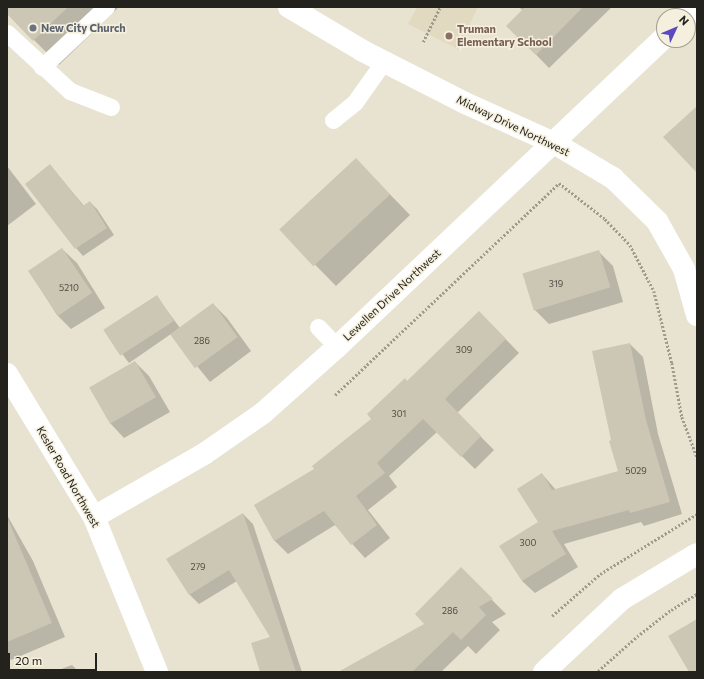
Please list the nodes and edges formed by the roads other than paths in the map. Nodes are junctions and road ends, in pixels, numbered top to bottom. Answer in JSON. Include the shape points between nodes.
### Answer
{"nodes":[{"id":1,"x":106,"y":7,"type":"edge"},
{"id":2,"x":288,"y":7,"type":"edge"},
{"id":3,"x":7,"y":33,"type":"edge"},
{"id":4,"x":656,"y":46,"type":"edge"},
{"id":5,"x":384,"y":61,"type":"junction"},
{"id":6,"x":42,"y":67,"type":"junction"},
{"id":7,"x":111,"y":106,"type":"dead end"},
{"id":8,"x":333,"y":120,"type":"dead end"},
{"id":9,"x":554,"y":143,"type":"junction"},
{"id":10,"x":697,"y":315,"type":"edge"},
{"id":11,"x":318,"y":326,"type":"dead end"},
{"id":12,"x":337,"y":347,"type":"junction"},
{"id":13,"x":7,"y":374,"type":"edge"},
{"id":14,"x":94,"y":517,"type":"junction"},
{"id":15,"x":697,"y":554,"type":"edge"},
{"id":16,"x":157,"y":672,"type":"edge"},
{"id":17,"x":544,"y":672,"type":"edge"}],
"edges":[{"from":1,"to":6,"type":"lane"},
{"from":2,"to":5,"type":"street","name":"Midway Drive Northwest"},
{"from":3,"to":6,"type":"lane"},
{"from":4,"to":9,"type":"street","name":"Lewellen Drive Northwest"},
{"from":5,"to":8,"type":"lane","via":[[356,102]]},
{"from":5,"to":9,"type":"street","name":"Midway Drive Northwest","via":[[465,103]]},
{"from":6,"to":7,"type":"lane","via":[[70,90]]},
{"from":9,"to":10,"type":"street","name":"Midway Drive Northwest","via":[[612,178],[657,220],[684,269]]},
{"from":9,"to":12,"type":"street","name":"Lewellen Drive Northwest"},
{"from":11,"to":12,"type":"lane"},
{"from":12,"to":14,"type":"street","name":"Lewellen Drive Northwest","via":[[263,413],[204,454]]},
{"from":13,"to":14,"type":"street","name":"Kesler Road Northwest"},
{"from":14,"to":16,"type":"street","name":"Kesler Road Northwest"},
{"from":15,"to":17,"type":"street","via":[[622,599]]}]}
